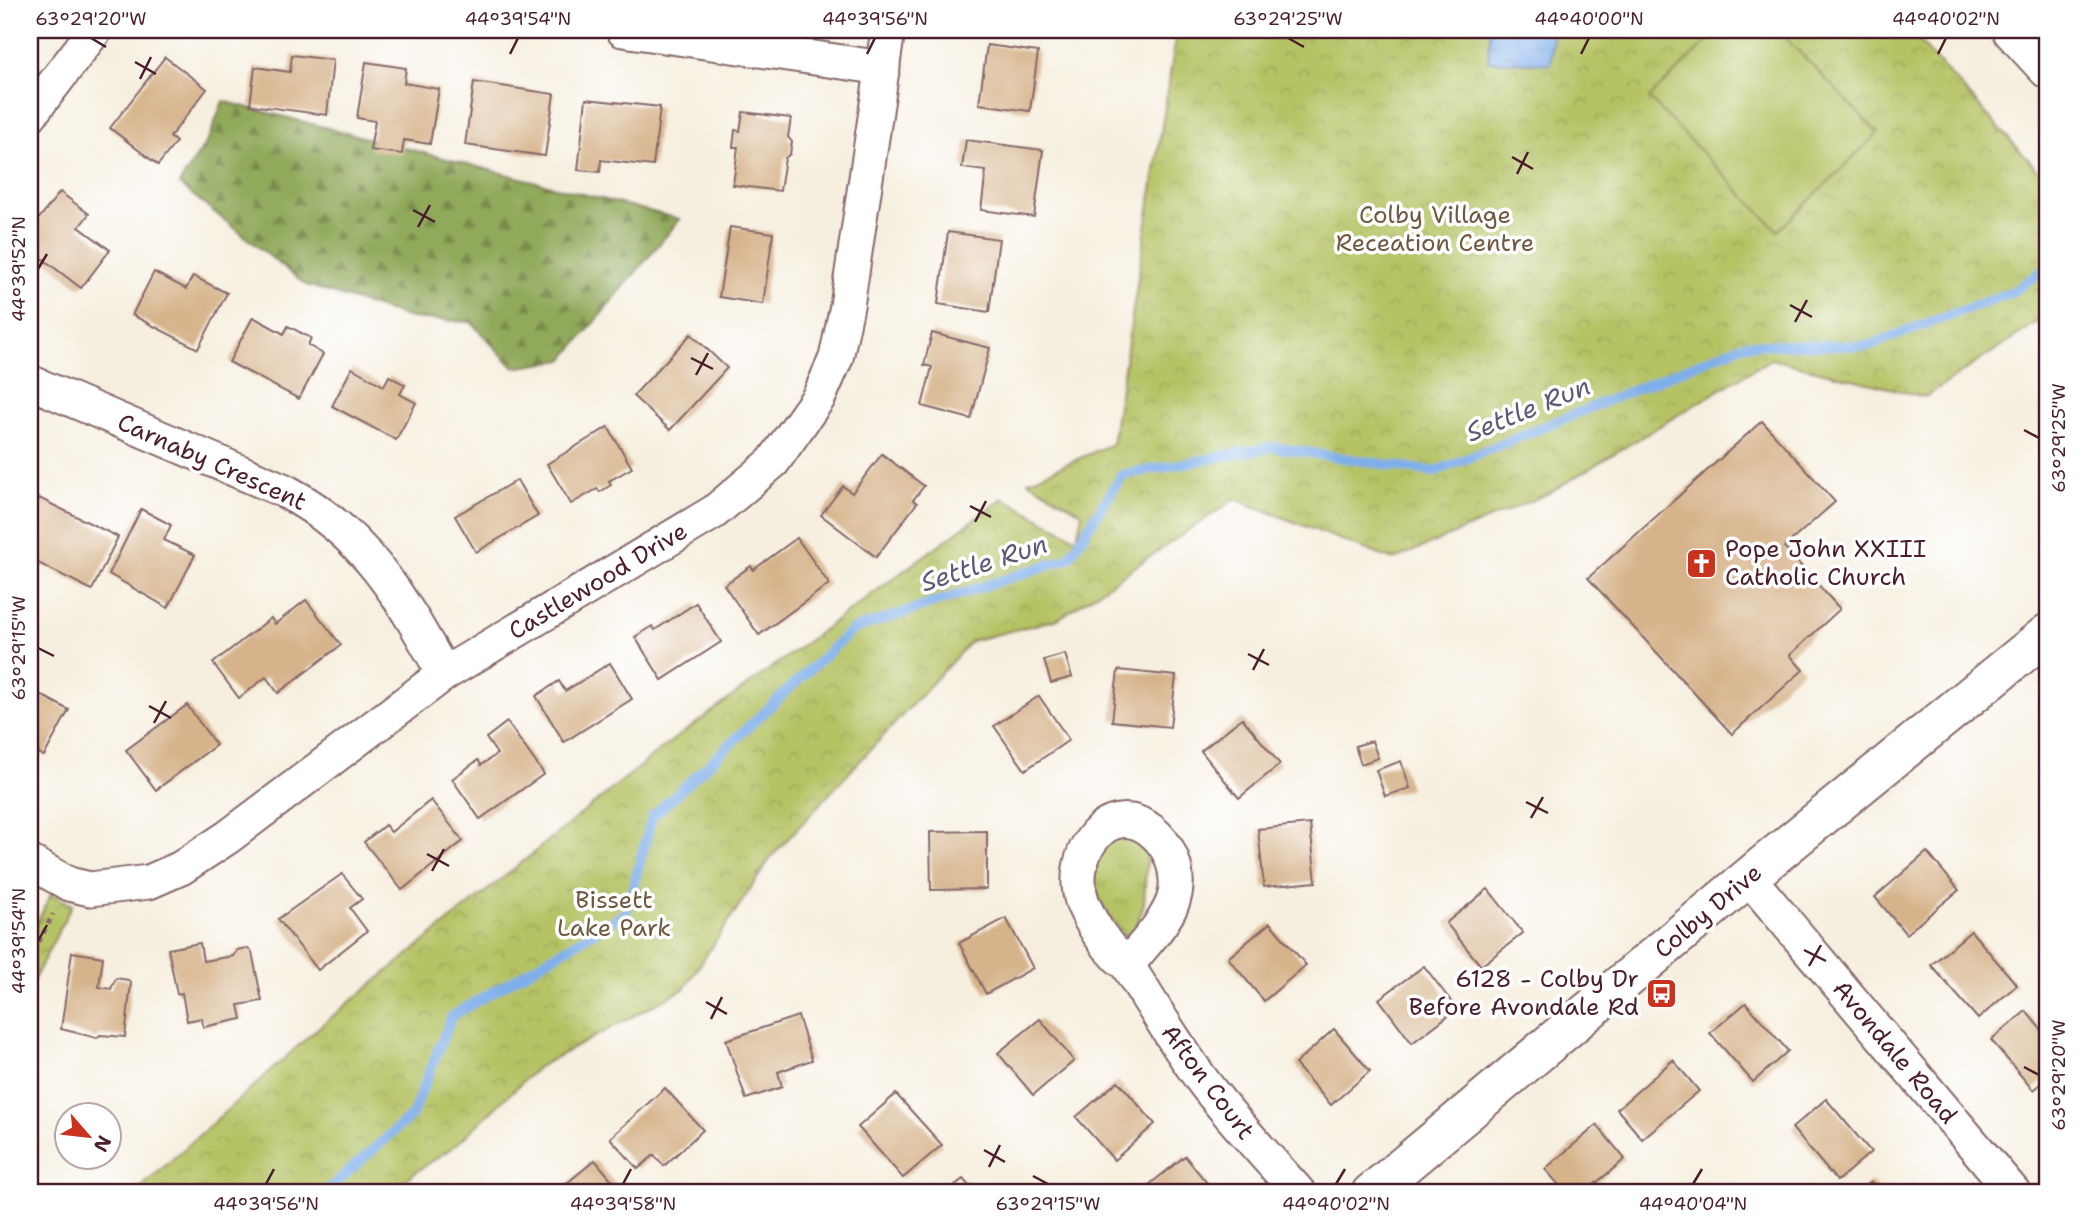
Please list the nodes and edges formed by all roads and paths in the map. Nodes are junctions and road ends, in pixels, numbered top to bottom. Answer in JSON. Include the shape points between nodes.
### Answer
{"nodes":[{"id":1,"x":95,"y":30,"type":"edge"},
{"id":2,"x":623,"y":30,"type":"edge"},
{"id":3,"x":888,"y":30,"type":"edge"},
{"id":4,"x":2012,"y":30,"type":"edge"},
{"id":5,"x":883,"y":68,"type":"junction"},
{"id":6,"x":2048,"y":69,"type":"edge"},
{"id":7,"x":30,"y":115,"type":"edge"},
{"id":8,"x":30,"y":382,"type":"edge"},
{"id":9,"x":2048,"y":633,"type":"edge"},
{"id":10,"x":444,"y":674,"type":"junction"},
{"id":11,"x":30,"y":862,"type":"edge"},
{"id":12,"x":1749,"y":878,"type":"junction"},
{"id":13,"x":69,"y":884,"type":"junction"},
{"id":14,"x":30,"y":960,"type":"edge"},
{"id":15,"x":1128,"y":964,"type":"dead end"},
{"id":16,"x":1298,"y":1193,"type":"edge"},
{"id":17,"x":1371,"y":1193,"type":"edge"},
{"id":18,"x":2014,"y":1193,"type":"edge"}],
"edges":[{"from":1,"to":7,"type":"street"},
{"from":2,"to":5,"type":"street"},
{"from":3,"to":5,"type":"street","name":"Castlewood Drive"},
{"from":4,"to":6,"type":"street"},
{"from":5,"to":10,"type":"street","name":"Castlewood Drive","via":[[842,332],[826,382],[802,425],[773,462],[727,503]]},
{"from":8,"to":10,"type":"street","name":"Carnaby Crescent","via":[[285,491],[323,513],[371,559],[407,608]]},
{"from":9,"to":12,"type":"street","name":"Colby Drive"},
{"from":10,"to":13,"type":"street","name":"Castlewood Drive","via":[[228,837],[181,867],[149,882],[90,889]]},
{"from":11,"to":13,"type":"street","name":"Castlewood Drive"},
{"from":12,"to":17,"type":"street","name":"Colby Drive"},
{"from":12,"to":18,"type":"street","name":"Avondale Road"},
{"from":13,"to":14,"type":"path"},
{"from":15,"to":16,"type":"street","name":"Afton Court","via":[[1205,1084]]}]}
